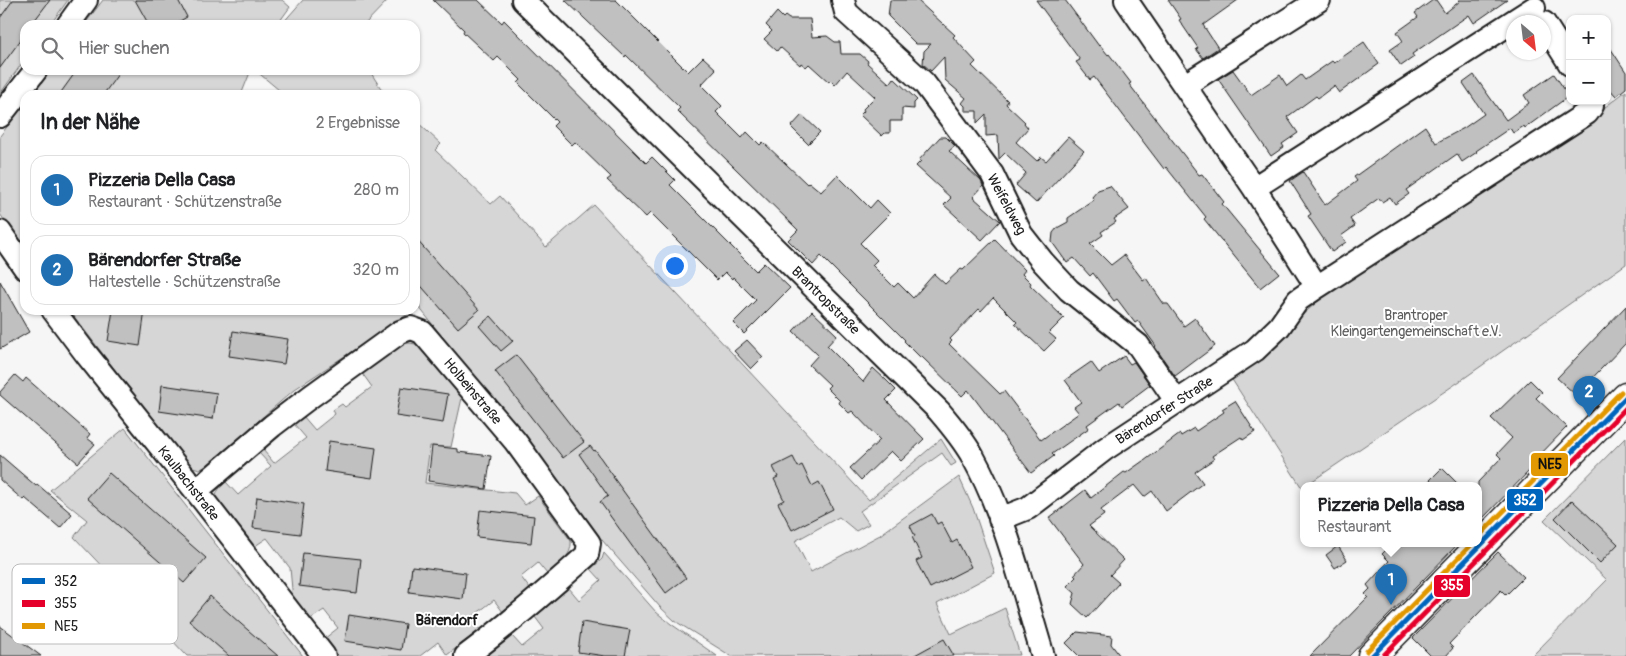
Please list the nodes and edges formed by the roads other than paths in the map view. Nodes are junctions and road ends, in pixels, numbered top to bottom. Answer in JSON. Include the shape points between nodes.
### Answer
{"nodes":[{"id":1,"x":86,"y":0,"type":"edge"},
{"id":2,"x":523,"y":0,"type":"edge"},
{"id":3,"x":843,"y":0,"type":"edge"},
{"id":4,"x":1126,"y":0,"type":"edge"},
{"id":5,"x":1319,"y":0,"type":"edge"},
{"id":6,"x":1537,"y":14,"type":"edge"},
{"id":7,"x":72,"y":20,"type":"edge"},
{"id":8,"x":1567,"y":60,"type":"edge"},
{"id":9,"x":32,"y":75,"type":"edge"},
{"id":10,"x":1185,"y":85,"type":"junction"},
{"id":11,"x":20,"y":90,"type":"edge"},
{"id":12,"x":20,"y":90,"type":"edge"},
{"id":13,"x":1592,"y":105,"type":"edge"},
{"id":14,"x":0,"y":116,"type":"edge"},
{"id":15,"x":1254,"y":188,"type":"junction"},
{"id":16,"x":0,"y":232,"type":"edge"},
{"id":17,"x":20,"y":261,"type":"edge"},
{"id":18,"x":1317,"y":287,"type":"junction"},
{"id":19,"x":58,"y":315,"type":"edge"},
{"id":20,"x":1626,"y":398,"type":"edge"},
{"id":21,"x":1177,"y":402,"type":"junction"},
{"id":22,"x":196,"y":491,"type":"junction"},
{"id":23,"x":1000,"y":519,"type":"junction"},
{"id":24,"x":1482,"y":544,"type":"edge"},
{"id":25,"x":1479,"y":547,"type":"edge"},
{"id":26,"x":324,"y":656,"type":"edge"},
{"id":27,"x":466,"y":656,"type":"edge"},
{"id":28,"x":1043,"y":656,"type":"edge"},
{"id":29,"x":1372,"y":656,"type":"edge"}],
"edges":[{"from":1,"to":7,"type":"street"},
{"from":2,"to":23,"type":"street","name":"Brantropstraße","via":[[939,411],[973,456]]},
{"from":3,"to":21,"type":"street","name":"Weifeldweg","via":[[846,12],[924,83],[992,174],[1021,234],[1043,262],[1069,290],[1138,345]]},
{"from":4,"to":10,"type":"street"},
{"from":5,"to":10,"type":"street"},
{"from":6,"to":8,"type":"street"},
{"from":6,"to":15,"type":"street"},
{"from":9,"to":12,"type":"street"},
{"from":10,"to":15,"type":"street"},
{"from":11,"to":14,"type":"street"},
{"from":13,"to":18,"type":"street","name":"Bärendorfer Straße","via":[[1587,113]]},
{"from":15,"to":18,"type":"street"},
{"from":16,"to":17,"type":"street"},
{"from":18,"to":21,"type":"street","name":"Bärendorfer Straße","via":[[1298,300],[1279,327],[1255,350]]},
{"from":19,"to":22,"type":"street","name":"Kaulbachstraße"},
{"from":20,"to":24,"type":"street"},
{"from":21,"to":23,"type":"street","name":"Bärendorfer Straße","via":[[1105,449],[1028,508]]},
{"from":22,"to":26,"type":"street","name":"Kaulbachstraße"},
{"from":22,"to":27,"type":"street","name":"Holbeinstraße","via":[[302,402],[393,336],[411,328],[422,332],[515,441],[589,543],[587,555]]},
{"from":23,"to":28,"type":"street","name":"Brantropstraße"},
{"from":25,"to":29,"type":"street"}]}
